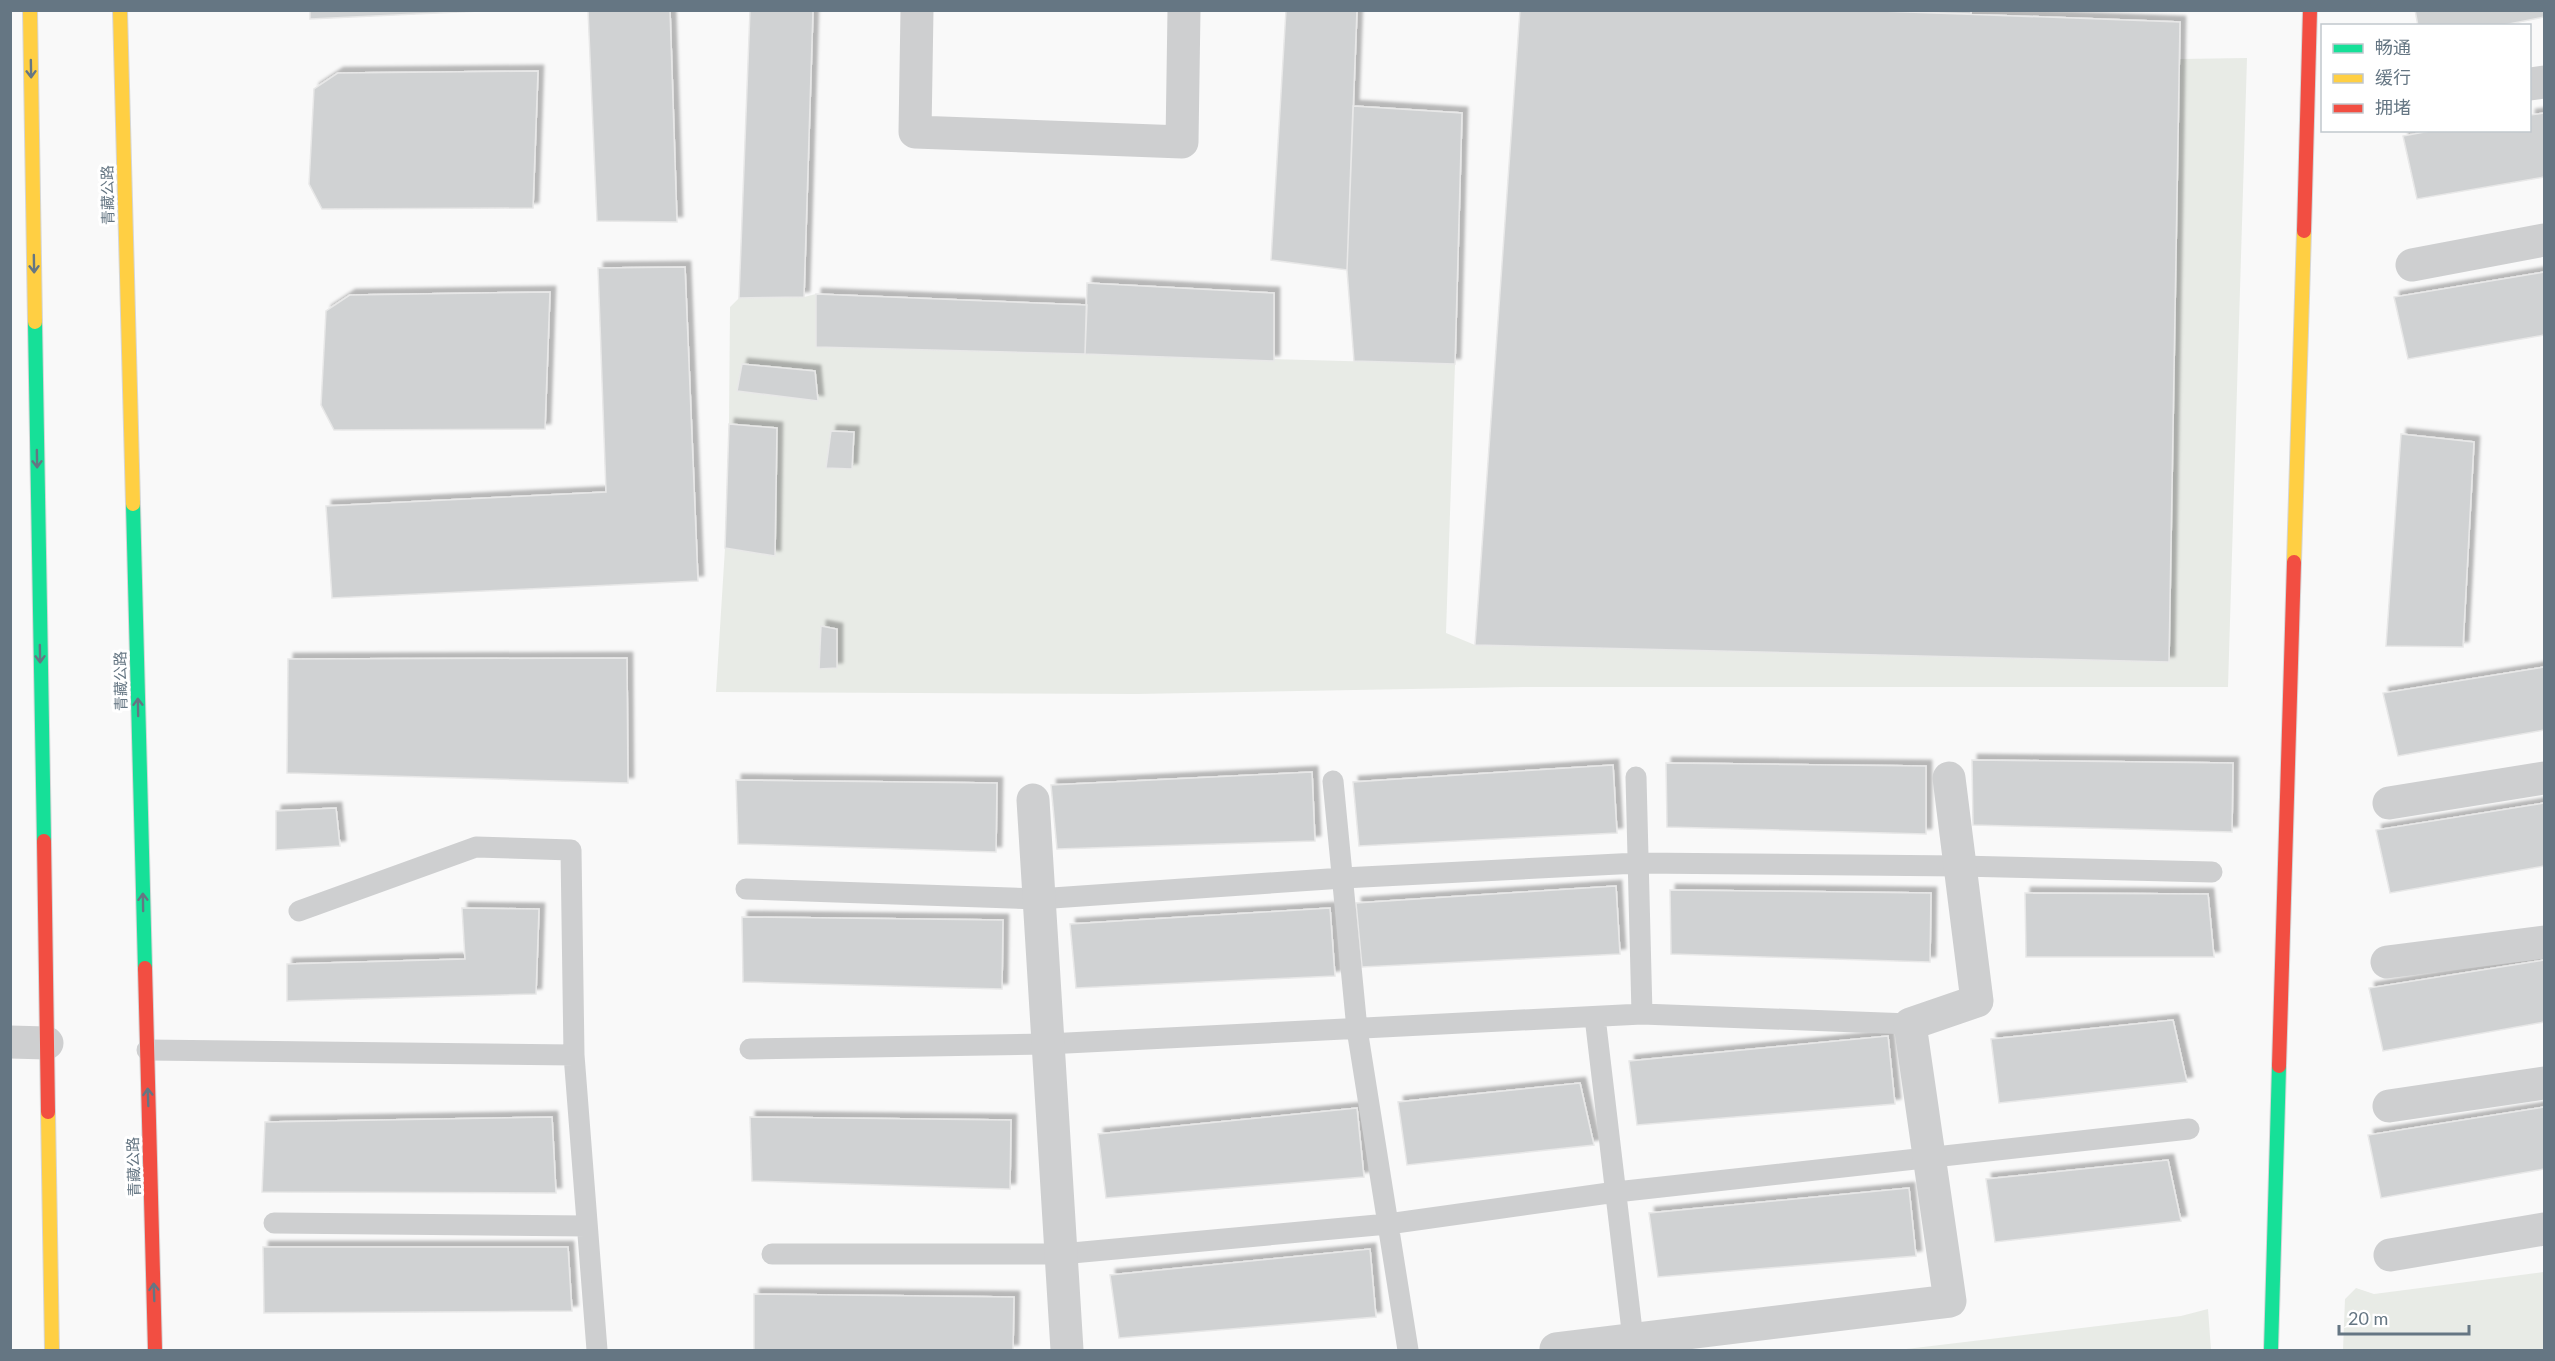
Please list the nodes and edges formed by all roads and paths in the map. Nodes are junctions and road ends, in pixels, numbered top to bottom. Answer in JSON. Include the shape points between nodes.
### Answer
{"nodes":[{"id":1,"x":30,"y":10,"type":"edge"},
{"id":2,"x":120,"y":10,"type":"edge"},
{"id":3,"x":917,"y":10,"type":"edge"},
{"id":4,"x":1184,"y":10,"type":"edge"},
{"id":5,"x":2310,"y":10,"type":"edge"},
{"id":6,"x":2544,"y":240,"type":"edge"},
{"id":7,"x":2412,"y":265,"type":"dead end"},
{"id":8,"x":1636,"y":777,"type":"dead end"},
{"id":9,"x":1949,"y":778,"type":"dead end"},
{"id":10,"x":2544,"y":778,"type":"edge"},
{"id":11,"x":1333,"y":781,"type":"dead end"},
{"id":12,"x":1033,"y":800,"type":"dead end"},
{"id":13,"x":2389,"y":803,"type":"dead end"},
{"id":14,"x":1638,"y":863,"type":"junction"},
{"id":15,"x":1960,"y":866,"type":"junction"},
{"id":16,"x":2212,"y":872,"type":"dead end"},
{"id":17,"x":1343,"y":878,"type":"junction"},
{"id":18,"x":746,"y":889,"type":"dead end"},
{"id":19,"x":1038,"y":899,"type":"junction"},
{"id":20,"x":299,"y":911,"type":"dead end"},
{"id":21,"x":2544,"y":942,"type":"edge"},
{"id":22,"x":2387,"y":962,"type":"dead end"},
{"id":23,"x":1642,"y":1014,"type":"junction"},
{"id":24,"x":1595,"y":1017,"type":"junction"},
{"id":25,"x":1910,"y":1024,"type":"junction"},
{"id":26,"x":1358,"y":1029,"type":"junction"},
{"id":27,"x":10,"y":1042,"type":"edge"},
{"id":28,"x":47,"y":1043,"type":"junction"},
{"id":29,"x":1047,"y":1044,"type":"junction"},
{"id":30,"x":750,"y":1049,"type":"dead end"},
{"id":31,"x":147,"y":1050,"type":"junction"},
{"id":32,"x":574,"y":1055,"type":"junction"},
{"id":33,"x":2544,"y":1083,"type":"edge"},
{"id":34,"x":2389,"y":1106,"type":"dead end"},
{"id":35,"x":2189,"y":1129,"type":"dead end"},
{"id":36,"x":1930,"y":1157,"type":"junction"},
{"id":37,"x":1616,"y":1192,"type":"junction"},
{"id":38,"x":274,"y":1223,"type":"dead end"},
{"id":39,"x":1388,"y":1224,"type":"junction"},
{"id":40,"x":587,"y":1226,"type":"junction"},
{"id":41,"x":2544,"y":1229,"type":"edge"},
{"id":42,"x":772,"y":1254,"type":"dead end"},
{"id":43,"x":1061,"y":1254,"type":"junction"},
{"id":44,"x":2390,"y":1255,"type":"dead end"},
{"id":45,"x":1633,"y":1339,"type":"junction"},
{"id":46,"x":52,"y":1350,"type":"edge"},
{"id":47,"x":155,"y":1350,"type":"edge"},
{"id":48,"x":597,"y":1350,"type":"edge"},
{"id":49,"x":1067,"y":1350,"type":"edge"},
{"id":50,"x":1408,"y":1350,"type":"edge"},
{"id":51,"x":1551,"y":1350,"type":"edge"},
{"id":52,"x":2271,"y":1350,"type":"edge"}],
"edges":[{"from":1,"to":28,"type":"main road","one_way":true},
{"from":31,"to":2,"type":"main road","name":"青藏公路","one_way":true},
{"from":3,"to":4,"type":"street","via":[[915,132],[1182,142]]},
{"from":5,"to":52,"type":"main road"},
{"from":6,"to":7,"type":"street"},
{"from":8,"to":14,"type":"lane"},
{"from":9,"to":15,"type":"street"},
{"from":10,"to":13,"type":"street"},
{"from":11,"to":17,"type":"lane"},
{"from":12,"to":19,"type":"street"},
{"from":14,"to":15,"type":"lane"},
{"from":14,"to":17,"type":"lane"},
{"from":14,"to":23,"type":"lane"},
{"from":15,"to":16,"type":"lane"},
{"from":15,"to":25,"type":"street","via":[[1977,1001]]},
{"from":17,"to":19,"type":"lane"},
{"from":17,"to":26,"type":"lane"},
{"from":18,"to":19,"type":"lane"},
{"from":19,"to":29,"type":"street"},
{"from":20,"to":32,"type":"lane","via":[[476,847],[571,850]]},
{"from":21,"to":22,"type":"street"},
{"from":23,"to":24,"type":"lane"},
{"from":23,"to":25,"type":"lane"},
{"from":24,"to":26,"type":"lane"},
{"from":24,"to":37,"type":"lane"},
{"from":25,"to":36,"type":"street"},
{"from":26,"to":29,"type":"lane"},
{"from":26,"to":39,"type":"lane"},
{"from":27,"to":28,"type":"street"},
{"from":28,"to":46,"type":"main road"},
{"from":29,"to":30,"type":"lane"},
{"from":29,"to":43,"type":"street"},
{"from":31,"to":32,"type":"lane"},
{"from":47,"to":31,"type":"main road","name":"青藏公路","one_way":true},
{"from":32,"to":40,"type":"lane"},
{"from":33,"to":34,"type":"street"},
{"from":35,"to":36,"type":"lane"},
{"from":36,"to":37,"type":"lane"},
{"from":36,"to":45,"type":"street","via":[[1950,1301]]},
{"from":37,"to":39,"type":"lane"},
{"from":37,"to":45,"type":"lane"},
{"from":38,"to":40,"type":"lane"},
{"from":39,"to":43,"type":"lane"},
{"from":39,"to":50,"type":"lane"},
{"from":40,"to":48,"type":"lane"},
{"from":41,"to":44,"type":"street"},
{"from":42,"to":43,"type":"lane"},
{"from":43,"to":49,"type":"street"},
{"from":45,"to":51,"type":"street"}]}
